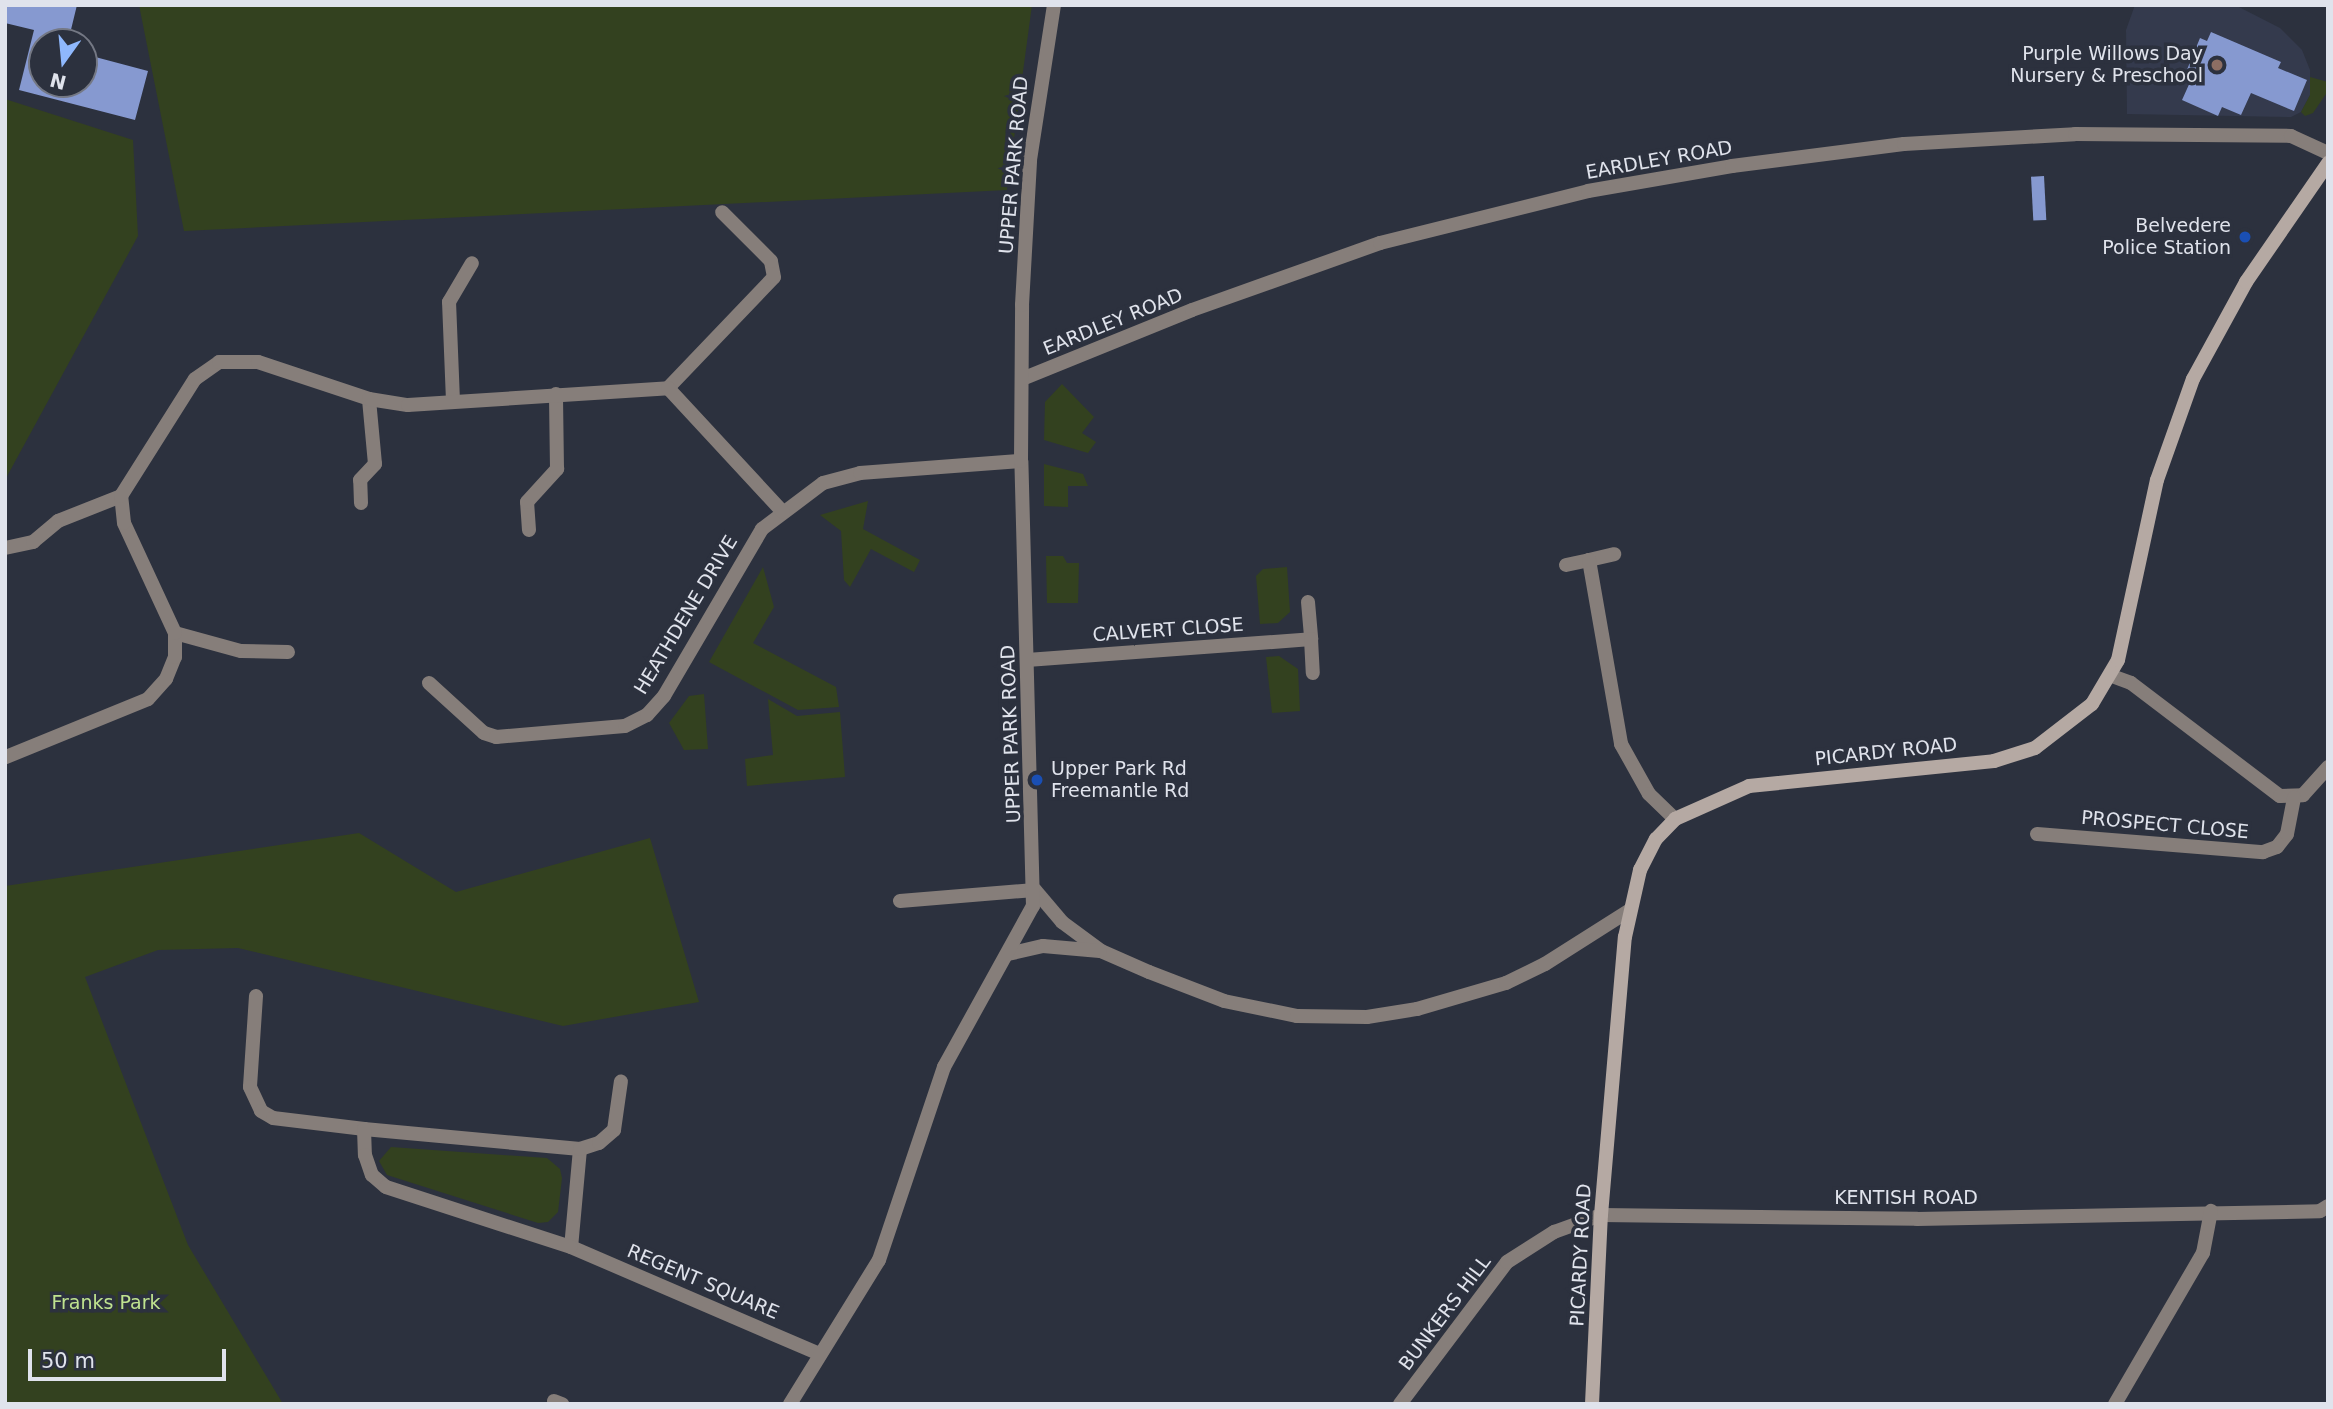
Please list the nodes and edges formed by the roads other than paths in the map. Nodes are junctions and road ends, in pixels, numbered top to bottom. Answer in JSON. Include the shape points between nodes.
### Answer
{"nodes":[{"id":1,"x":1054,"y":5,"type":"edge"},
{"id":2,"x":2328,"y":153,"type":"edge"},
{"id":3,"x":2328,"y":163,"type":"edge"},
{"id":4,"x":722,"y":212,"type":"dead end"},
{"id":5,"x":472,"y":263,"type":"dead end"},
{"id":6,"x":1022,"y":379,"type":"junction"},
{"id":7,"x":668,"y":388,"type":"junction"},
{"id":8,"x":556,"y":394,"type":"junction"},
{"id":9,"x":369,"y":399,"type":"junction"},
{"id":10,"x":453,"y":401,"type":"junction"},
{"id":11,"x":1021,"y":461,"type":"junction"},
{"id":12,"x":121,"y":496,"type":"junction"},
{"id":13,"x":361,"y":503,"type":"dead end"},
{"id":14,"x":783,"y":512,"type":"junction"},
{"id":15,"x":529,"y":530,"type":"dead end"},
{"id":16,"x":5,"y":548,"type":"edge"},
{"id":17,"x":1614,"y":554,"type":"dead end"},
{"id":18,"x":1588,"y":560,"type":"junction"},
{"id":19,"x":1566,"y":565,"type":"dead end"},
{"id":20,"x":1308,"y":602,"type":"dead end"},
{"id":21,"x":175,"y":633,"type":"junction"},
{"id":22,"x":1311,"y":639,"type":"junction"},
{"id":23,"x":288,"y":652,"type":"dead end"},
{"id":24,"x":1027,"y":660,"type":"junction"},
{"id":25,"x":1313,"y":673,"type":"dead end"},
{"id":26,"x":2112,"y":676,"type":"junction"},
{"id":27,"x":429,"y":683,"type":"dead end"},
{"id":28,"x":6,"y":757,"type":"edge"},
{"id":29,"x":2328,"y":767,"type":"edge"},
{"id":30,"x":2294,"y":798,"type":"junction"},
{"id":31,"x":1675,"y":819,"type":"junction"},
{"id":32,"x":2037,"y":834,"type":"dead end"},
{"id":33,"x":1035,"y":890,"type":"junction"},
{"id":34,"x":900,"y":901,"type":"dead end"},
{"id":35,"x":1630,"y":910,"type":"junction"},
{"id":36,"x":1101,"y":951,"type":"junction"},
{"id":37,"x":1008,"y":954,"type":"junction"},
{"id":38,"x":256,"y":996,"type":"dead end"},
{"id":39,"x":621,"y":1081,"type":"dead end"},
{"id":40,"x":364,"y":1129,"type":"junction"},
{"id":41,"x":580,"y":1149,"type":"junction"},
{"id":42,"x":2328,"y":1206,"type":"edge"},
{"id":43,"x":2211,"y":1211,"type":"junction"},
{"id":44,"x":1601,"y":1215,"type":"junction"},
{"id":45,"x":571,"y":1247,"type":"junction"},
{"id":46,"x":821,"y":1354,"type":"junction"},
{"id":47,"x":790,"y":1404,"type":"edge"},
{"id":48,"x":1400,"y":1404,"type":"edge"},
{"id":49,"x":1592,"y":1404,"type":"edge"},
{"id":50,"x":2115,"y":1404,"type":"edge"}],
"edges":[{"from":1,"to":6,"type":"street","name":"UPPER PARK ROAD","via":[[1030,160]]},
{"from":2,"to":6,"type":"street","name":"EARDLEY ROAD","via":[[2291,136],[2075,134],[1904,144],[1732,166],[1588,191],[1392,239],[1192,310]]},
{"from":3,"to":26,"type":"main road","name":"PICARDY ROAD","via":[[2246,282],[2193,379],[2157,480]]},
{"from":4,"to":7,"type":"street","via":[[771,261],[774,277]]},
{"from":5,"to":10,"type":"street","via":[[449,302]]},
{"from":6,"to":11,"type":"street","name":"UPPER PARK ROAD"},
{"from":7,"to":8,"type":"street"},
{"from":7,"to":14,"type":"street"},
{"from":8,"to":10,"type":"street"},
{"from":8,"to":15,"type":"street","via":[[557,469],[527,502]]},
{"from":9,"to":10,"type":"street","via":[[408,405]]},
{"from":9,"to":12,"type":"street","via":[[258,362],[233,360],[205,367]]},
{"from":9,"to":13,"type":"street","via":[[375,464],[360,480]]},
{"from":11,"to":14,"type":"street","name":"HEATHDENE DRIVE","via":[[860,474],[823,483]]},
{"from":11,"to":24,"type":"street","name":"UPPER PARK ROAD"},
{"from":12,"to":16,"type":"street","via":[[58,521],[33,542]]},
{"from":12,"to":21,"type":"street","via":[[124,523]]},
{"from":14,"to":27,"type":"street","name":"HEATHDENE DRIVE","via":[[752,542],[664,696],[636,721],[496,737],[484,733]]},
{"from":17,"to":18,"type":"street"},
{"from":18,"to":19,"type":"street"},
{"from":18,"to":31,"type":"street","via":[[1620,744],[1649,794]]},
{"from":20,"to":22,"type":"street"},
{"from":21,"to":23,"type":"street","via":[[241,651]]},
{"from":21,"to":28,"type":"street","via":[[175,657],[166,679],[148,699]]},
{"from":22,"to":24,"type":"street","name":"CALVERT CLOSE"},
{"from":22,"to":25,"type":"street"},
{"from":24,"to":33,"type":"street","name":"UPPER PARK ROAD"},
{"from":26,"to":30,"type":"street","via":[[2132,683],[2280,796]]},
{"from":26,"to":31,"type":"main road","name":"PICARDY ROAD","via":[[2092,704],[2025,751],[1994,761],[1749,786]]},
{"from":29,"to":30,"type":"street","via":[[2315,785]]},
{"from":30,"to":32,"type":"street","name":"PROSPECT CLOSE","via":[[2287,834],[2277,847],[2263,852]]},
{"from":31,"to":35,"type":"main road","name":"PICARDY ROAD","via":[[1656,839],[1640,870]]},
{"from":33,"to":34,"type":"street"},
{"from":33,"to":36,"type":"street","via":[[1062,922]]},
{"from":33,"to":37,"type":"street","name":"UPPER PARK ROAD","via":[[1026,923]]},
{"from":35,"to":36,"type":"street","via":[[1506,983],[1417,1009],[1367,1017],[1297,1016],[1224,1001]]},
{"from":35,"to":44,"type":"main road","name":"PICARDY ROAD"},
{"from":36,"to":37,"type":"street","via":[[1044,946]]},
{"from":37,"to":46,"type":"street","name":"UPPER PARK ROAD","via":[[944,1067],[879,1259]]},
{"from":38,"to":40,"type":"street","via":[[250,1087],[261,1111],[273,1118]]},
{"from":39,"to":41,"type":"street","via":[[614,1130],[599,1143]]},
{"from":40,"to":41,"type":"street"},
{"from":40,"to":45,"type":"street","name":"REGENT SQUARE","via":[[372,1175],[386,1187]]},
{"from":41,"to":45,"type":"street"},
{"from":42,"to":43,"type":"street","name":"KENTISH ROAD","via":[[2320,1211]]},
{"from":43,"to":44,"type":"street","name":"KENTISH ROAD","via":[[1917,1219]]},
{"from":43,"to":50,"type":"street","via":[[2203,1253]]},
{"from":44,"to":48,"type":"street","name":"BUNKERS HILL","via":[[1554,1232],[1507,1262]]},
{"from":44,"to":49,"type":"main road","name":"PICARDY ROAD"},
{"from":45,"to":46,"type":"street","name":"REGENT SQUARE"},
{"from":46,"to":47,"type":"street","name":"UPPER PARK ROAD"}]}
